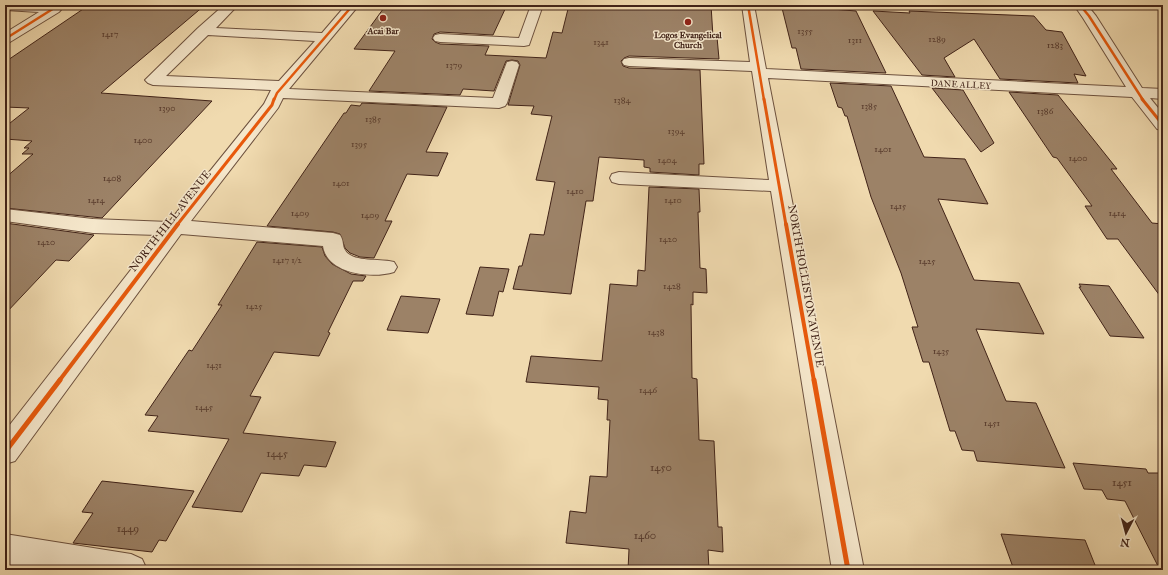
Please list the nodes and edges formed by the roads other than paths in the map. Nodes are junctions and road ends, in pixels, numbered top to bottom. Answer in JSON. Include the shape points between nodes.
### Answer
{"nodes":[{"id":1,"x":232,"y":5,"type":"edge"},
{"id":2,"x":353,"y":5,"type":"edge"},
{"id":3,"x":537,"y":5,"type":"edge"},
{"id":4,"x":748,"y":5,"type":"edge"},
{"id":5,"x":1080,"y":5,"type":"edge"},
{"id":6,"x":5,"y":6,"type":"edge"},
{"id":7,"x":56,"y":7,"type":"edge"},
{"id":8,"x":203,"y":31,"type":"junction"},
{"id":9,"x":325,"y":37,"type":"junction"},
{"id":10,"x":440,"y":38,"type":"dead end"},
{"id":11,"x":5,"y":39,"type":"edge"},
{"id":12,"x":629,"y":62,"type":"dead end"},
{"id":13,"x":512,"y":65,"type":"dead end"},
{"id":14,"x":759,"y":70,"type":"junction"},
{"id":15,"x":279,"y":90,"type":"junction"},
{"id":16,"x":1137,"y":93,"type":"junction"},
{"id":17,"x":1163,"y":94,"type":"edge"},
{"id":18,"x":1163,"y":125,"type":"edge"},
{"id":19,"x":619,"y":178,"type":"dead end"},
{"id":20,"x":779,"y":186,"type":"junction"},
{"id":21,"x":5,"y":215,"type":"edge"},
{"id":22,"x":175,"y":228,"type":"junction"},
{"id":23,"x":386,"y":267,"type":"dead end"},
{"id":24,"x":5,"y":452,"type":"edge"},
{"id":25,"x":5,"y":550,"type":"edge"},
{"id":26,"x":131,"y":570,"type":"edge"},
{"id":27,"x":848,"y":570,"type":"edge"}],
"edges":[{"from":1,"to":8,"type":"street"},
{"from":2,"to":9,"type":"street","name":"NORTH HILL AVENUE"},
{"from":3,"to":10,"type":"street","via":[[524,42]]},
{"from":4,"to":14,"type":"street","name":"NORTH HOLLISTON AVENUE"},
{"from":5,"to":16,"type":"street"},
{"from":6,"to":7,"type":"street"},
{"from":7,"to":11,"type":"street"},
{"from":8,"to":9,"type":"street"},
{"from":8,"to":15,"type":"street","via":[[153,80]]},
{"from":9,"to":15,"type":"street","name":"NORTH HILL AVENUE"},
{"from":12,"to":14,"type":"street","name":"DANE ALLEY"},
{"from":13,"to":15,"type":"street","via":[[499,102]]},
{"from":14,"to":16,"type":"street","name":"DANE ALLEY"},
{"from":14,"to":20,"type":"street","name":"NORTH HOLLISTON AVENUE"},
{"from":15,"to":22,"type":"street","name":"NORTH HILL AVENUE","via":[[272,105]]},
{"from":16,"to":17,"type":"street","name":"DANE ALLEY"},
{"from":16,"to":18,"type":"street"},
{"from":19,"to":20,"type":"street"},
{"from":20,"to":27,"type":"street","name":"NORTH HOLLISTON AVENUE"},
{"from":21,"to":22,"type":"street","via":[[93,226]]},
{"from":22,"to":23,"type":"street","via":[[333,240],[334,249],[346,263]]},
{"from":22,"to":24,"type":"street","name":"NORTH HILL AVENUE"},
{"from":25,"to":26,"type":"street"}]}
